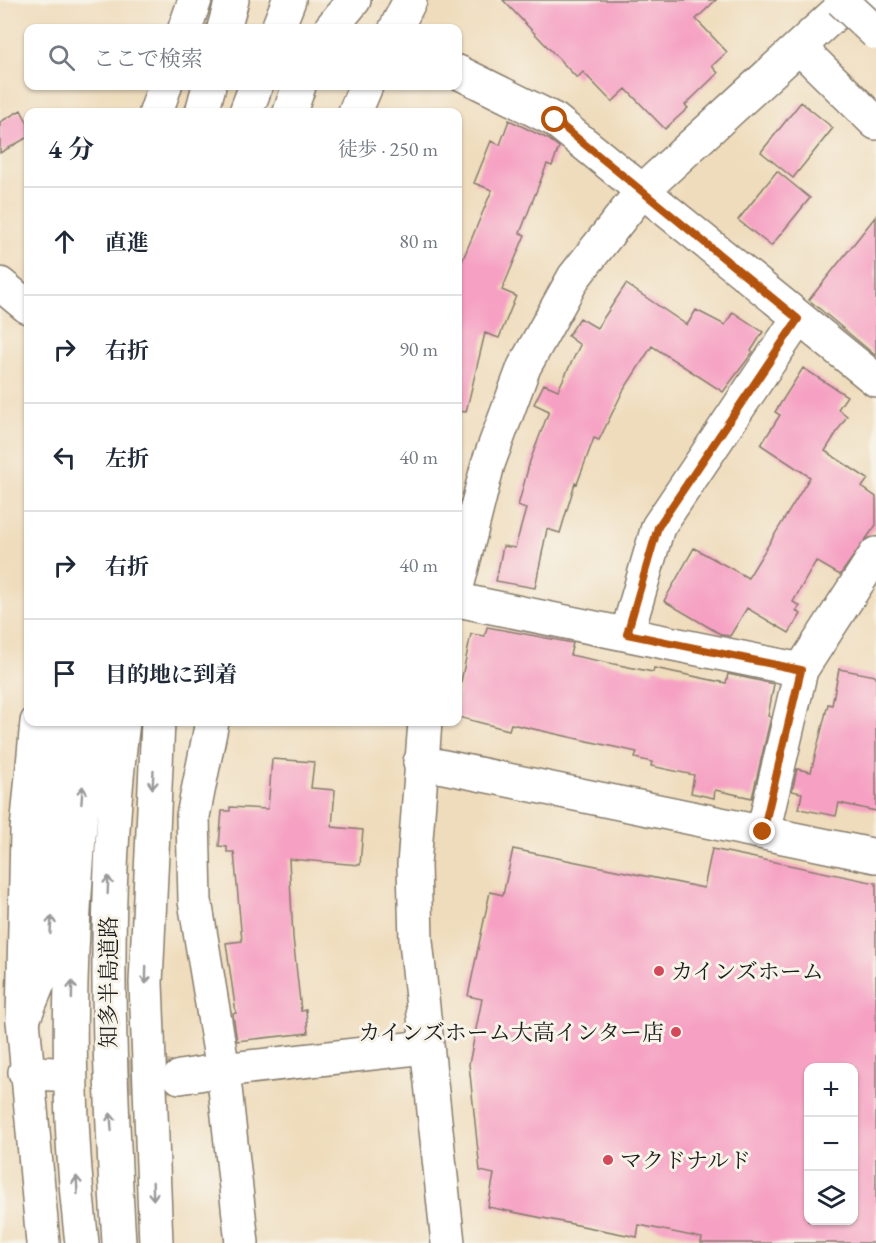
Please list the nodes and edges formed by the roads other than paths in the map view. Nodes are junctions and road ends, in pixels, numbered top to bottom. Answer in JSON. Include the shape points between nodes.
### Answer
{"nodes":[{"id":1,"x":195,"y":0,"type":"edge"},
{"id":2,"x":232,"y":0,"type":"edge"},
{"id":3,"x":276,"y":0,"type":"edge"},
{"id":4,"x":289,"y":0,"type":"edge"},
{"id":5,"x":333,"y":0,"type":"edge"},
{"id":6,"x":354,"y":0,"type":"edge"},
{"id":7,"x":410,"y":0,"type":"edge"},
{"id":8,"x":841,"y":0,"type":"edge"},
{"id":9,"x":850,"y":0,"type":"edge"},
{"id":10,"x":186,"y":24,"type":"edge"},
{"id":11,"x":225,"y":24,"type":"edge"},
{"id":12,"x":269,"y":24,"type":"edge"},
{"id":13,"x":280,"y":24,"type":"edge"},
{"id":14,"x":322,"y":24,"type":"edge"},
{"id":15,"x":334,"y":24,"type":"edge"},
{"id":16,"x":398,"y":24,"type":"edge"},
{"id":17,"x":876,"y":33,"type":"edge"},
{"id":18,"x":799,"y":47,"type":"junction"},
{"id":19,"x":462,"y":74,"type":"edge"},
{"id":20,"x":164,"y":90,"type":"edge"},
{"id":21,"x":208,"y":90,"type":"edge"},
{"id":22,"x":253,"y":90,"type":"edge"},
{"id":23,"x":298,"y":90,"type":"edge"},
{"id":24,"x":364,"y":90,"type":"edge"},
{"id":25,"x":157,"y":108,"type":"edge"},
{"id":26,"x":203,"y":108,"type":"edge"},
{"id":27,"x":246,"y":108,"type":"edge"},
{"id":28,"x":291,"y":108,"type":"edge"},
{"id":29,"x":357,"y":108,"type":"edge"},
{"id":30,"x":876,"y":123,"type":"edge"},
{"id":31,"x":642,"y":191,"type":"junction"},
{"id":32,"x":0,"y":284,"type":"edge"},
{"id":33,"x":24,"y":304,"type":"edge"},
{"id":34,"x":798,"y":319,"type":"junction"},
{"id":35,"x":876,"y":380,"type":"edge"},
{"id":36,"x":876,"y":554,"type":"edge"},
{"id":37,"x":462,"y":567,"type":"edge"},
{"id":38,"x":462,"y":601,"type":"edge"},
{"id":39,"x":627,"y":634,"type":"junction"},
{"id":40,"x":801,"y":670,"type":"junction"},
{"id":41,"x":37,"y":726,"type":"edge"},
{"id":42,"x":63,"y":726,"type":"edge"},
{"id":43,"x":90,"y":726,"type":"edge"},
{"id":44,"x":122,"y":726,"type":"edge"},
{"id":45,"x":158,"y":726,"type":"edge"},
{"id":46,"x":211,"y":726,"type":"edge"},
{"id":47,"x":424,"y":726,"type":"edge"},
{"id":48,"x":420,"y":762,"type":"junction"},
{"id":49,"x":763,"y":832,"type":"junction"},
{"id":50,"x":876,"y":856,"type":"edge"},
{"id":51,"x":23,"y":1020,"type":"junction"},
{"id":52,"x":426,"y":1047,"type":"junction"},
{"id":53,"x":223,"y":1070,"type":"junction"},
{"id":54,"x":180,"y":1077,"type":"tunnel mouth"},
{"id":55,"x":43,"y":1243,"type":"edge"},
{"id":56,"x":82,"y":1243,"type":"edge"},
{"id":57,"x":119,"y":1243,"type":"edge"},
{"id":58,"x":156,"y":1243,"type":"edge"},
{"id":59,"x":242,"y":1243,"type":"edge"},
{"id":60,"x":448,"y":1243,"type":"edge"}],
"edges":[{"from":1,"to":10,"type":"main road"},
{"from":2,"to":11,"type":"main road"},
{"from":3,"to":12,"type":"main road"},
{"from":4,"to":13,"type":"main road"},
{"from":5,"to":14,"type":"main road"},
{"from":6,"to":15,"type":"main road"},
{"from":7,"to":16,"type":"main road"},
{"from":8,"to":17,"type":"main road","bridge":true},
{"from":9,"to":18,"type":"main road"},
{"from":18,"to":30,"type":"main road"},
{"from":18,"to":31,"type":"main road"},
{"from":19,"to":31,"type":"main road","via":[[555,120]]},
{"from":20,"to":25,"type":"main road"},
{"from":21,"to":26,"type":"main road"},
{"from":22,"to":27,"type":"main road"},
{"from":23,"to":28,"type":"main road"},
{"from":24,"to":29,"type":"main road"},
{"from":31,"to":34,"type":"main road"},
{"from":31,"to":37,"type":"main road","via":[[573,277],[524,367],[488,464]]},
{"from":32,"to":33,"type":"main road"},
{"from":34,"to":35,"type":"main road"},
{"from":34,"to":39,"type":"main road","via":[[658,527]]},
{"from":36,"to":40,"type":"main road"},
{"from":38,"to":39,"type":"main road"},
{"from":39,"to":40,"type":"main road"},
{"from":40,"to":49,"type":"main road"},
{"from":41,"to":51,"type":"main road","via":[[27,830]]},
{"from":51,"to":42,"type":"main road","one_way":true,"via":[[49,957]]},
{"from":56,"to":43,"type":"main road","one_way":true,"via":[[70,1046],[73,921]]},
{"from":57,"to":44,"type":"main road","name":"知多半島道路","one_way":true,"via":[[110,1098],[108,886],[113,797]]},
{"from":45,"to":58,"type":"main road","name":"知多半島道路","one_way":true,"via":[[146,983]]},
{"from":46,"to":53,"type":"main road","via":[[193,816],[195,901]]},
{"from":47,"to":48,"type":"main road"},
{"from":48,"to":49,"type":"main road"},
{"from":48,"to":52,"type":"main road","via":[[414,865],[416,941]]},
{"from":49,"to":50,"type":"main road"},
{"from":51,"to":55,"type":"main road","via":[[39,1073]]},
{"from":52,"to":53,"type":"main road"},
{"from":52,"to":60,"type":"main road"},
{"from":53,"to":54,"type":"main road"},
{"from":53,"to":59,"type":"main road"}]}
